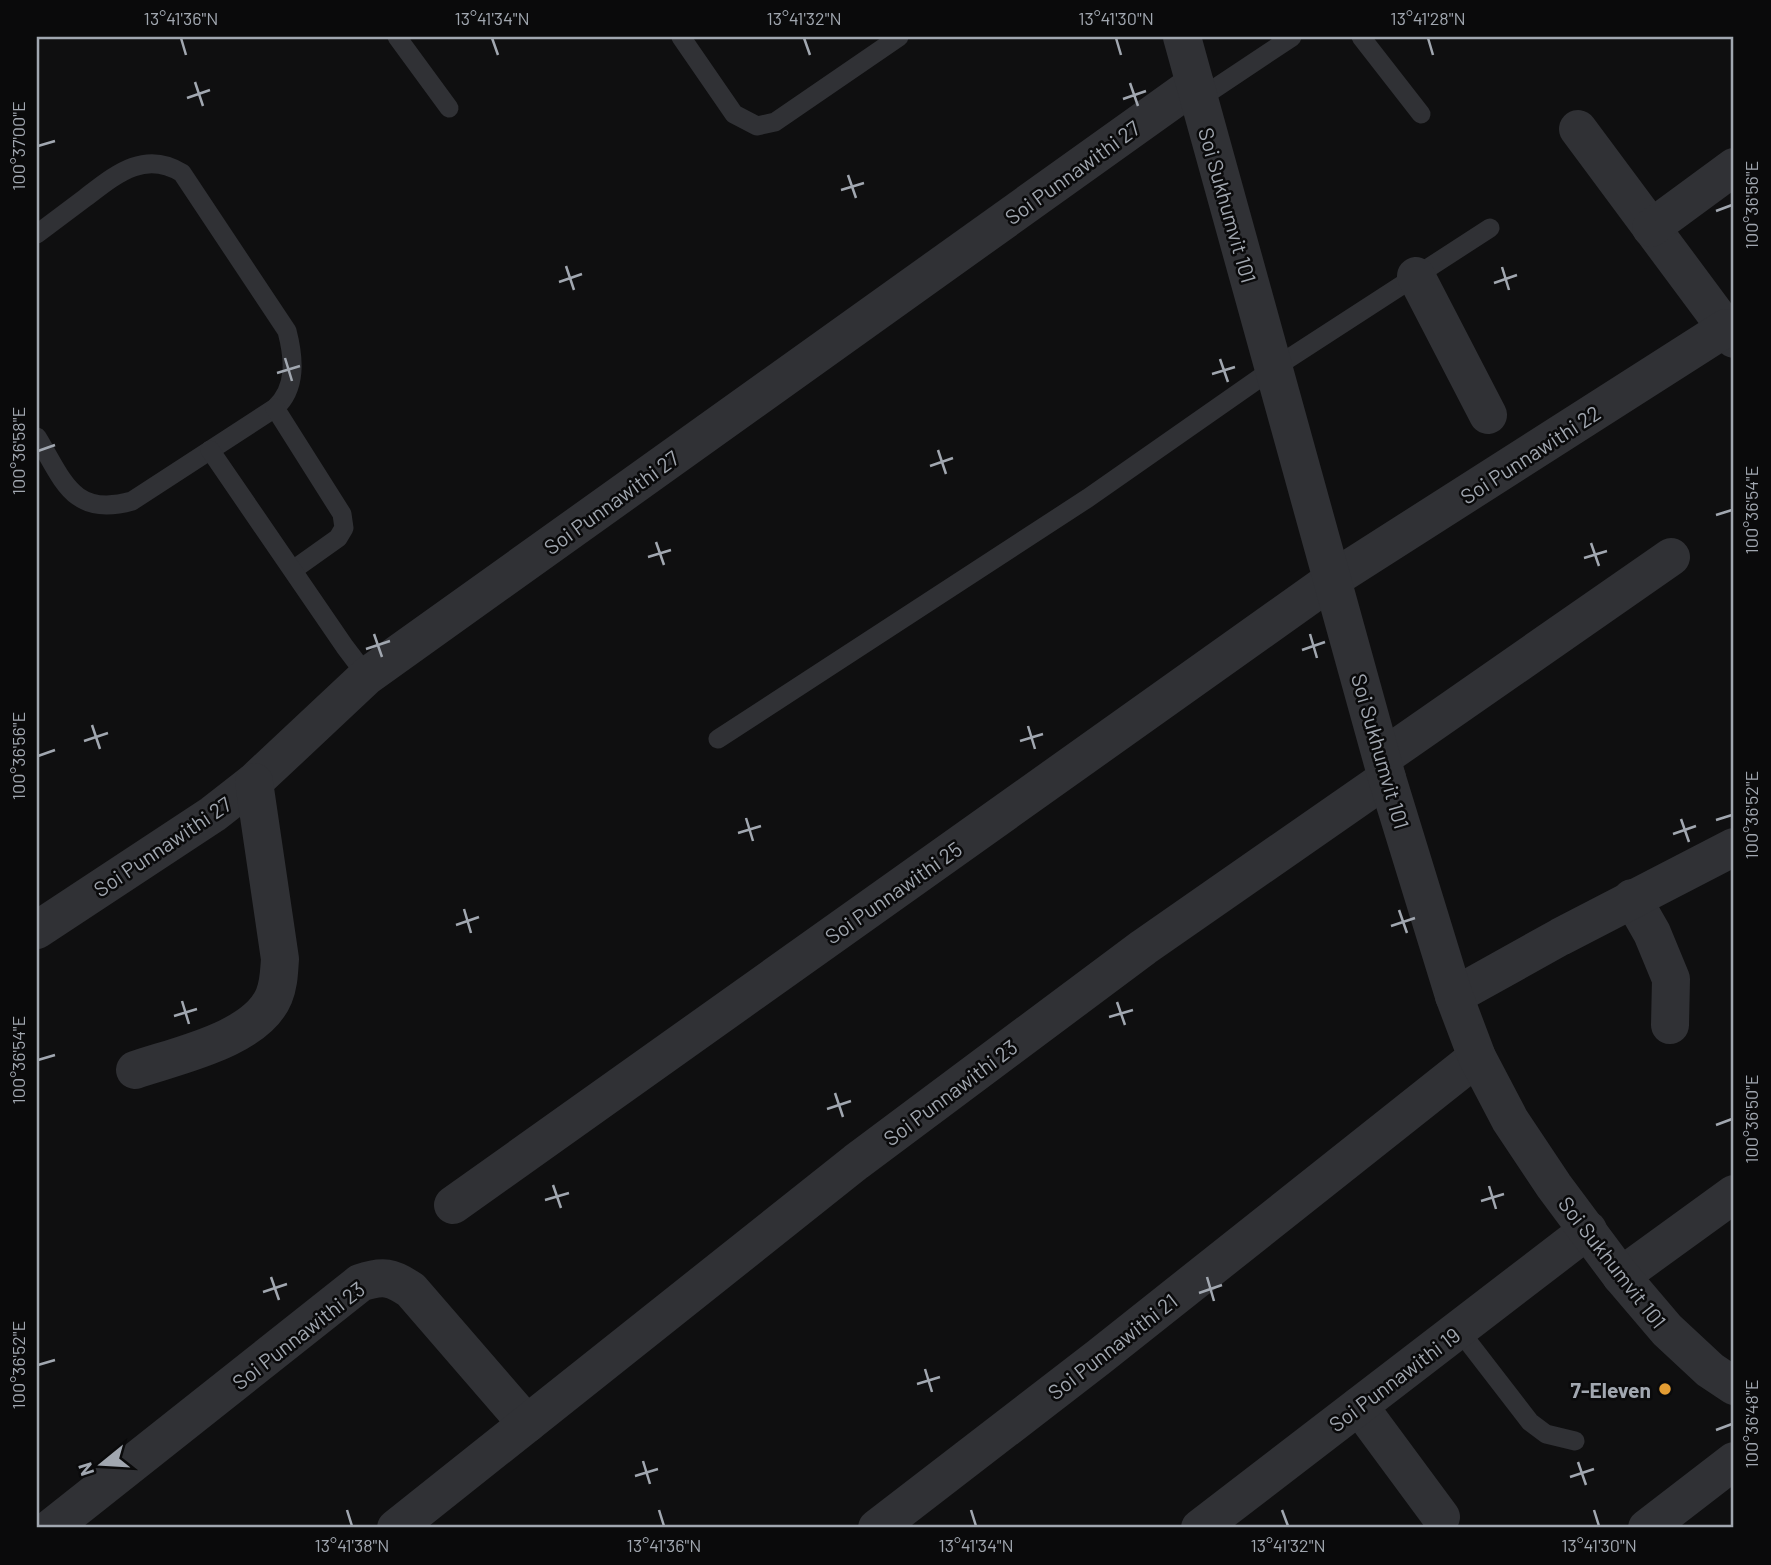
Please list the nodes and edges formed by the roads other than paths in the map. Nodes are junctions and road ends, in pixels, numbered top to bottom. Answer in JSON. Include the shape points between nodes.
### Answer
{"nodes":[{"id":1,"x":397,"y":37,"type":"edge"},
{"id":2,"x":681,"y":37,"type":"edge"},
{"id":3,"x":1182,"y":37,"type":"edge"},
{"id":4,"x":1292,"y":37,"type":"edge"},
{"id":5,"x":1361,"y":37,"type":"edge"},
{"id":6,"x":890,"y":39,"type":"edge"},
{"id":7,"x":1197,"y":92,"type":"junction"},
{"id":8,"x":449,"y":108,"type":"dead end"},
{"id":9,"x":1421,"y":114,"type":"dead end"},
{"id":10,"x":1578,"y":129,"type":"dead end"},
{"id":11,"x":1734,"y":167,"type":"edge"},
{"id":12,"x":1490,"y":228,"type":"dead end"},
{"id":13,"x":1651,"y":228,"type":"junction"},
{"id":14,"x":37,"y":234,"type":"edge"},
{"id":15,"x":1416,"y":276,"type":"junction"},
{"id":16,"x":1730,"y":334,"type":"edge"},
{"id":17,"x":1274,"y":368,"type":"junction"},
{"id":18,"x":275,"y":408,"type":"junction"},
{"id":19,"x":1488,"y":415,"type":"dead end"},
{"id":20,"x":37,"y":437,"type":"edge"},
{"id":21,"x":210,"y":450,"type":"junction"},
{"id":22,"x":1671,"y":557,"type":"dead end"},
{"id":23,"x":293,"y":570,"type":"junction"},
{"id":24,"x":1334,"y":579,"type":"junction"},
{"id":25,"x":367,"y":676,"type":"junction"},
{"id":26,"x":718,"y":739,"type":"dead end"},
{"id":27,"x":1384,"y":768,"type":"junction"},
{"id":28,"x":254,"y":782,"type":"junction"},
{"id":29,"x":1734,"y":847,"type":"edge"},
{"id":30,"x":1632,"y":898,"type":"junction"},
{"id":31,"x":37,"y":930,"type":"edge"},
{"id":32,"x":1454,"y":996,"type":"junction"},
{"id":33,"x":1670,"y":1025,"type":"dead end"},
{"id":34,"x":1478,"y":1057,"type":"junction"},
{"id":35,"x":135,"y":1070,"type":"dead end"},
{"id":36,"x":1734,"y":1194,"type":"edge"},
{"id":37,"x":453,"y":1205,"type":"dead end"},
{"id":38,"x":1588,"y":1230,"type":"junction"},
{"id":39,"x":1621,"y":1276,"type":"junction"},
{"id":40,"x":1458,"y":1330,"type":"junction"},
{"id":41,"x":1734,"y":1386,"type":"edge"},
{"id":42,"x":1359,"y":1406,"type":"junction"},
{"id":43,"x":527,"y":1424,"type":"junction"},
{"id":44,"x":1575,"y":1441,"type":"dead end"},
{"id":45,"x":1734,"y":1461,"type":"edge"},
{"id":46,"x":1441,"y":1517,"type":"dead end"},
{"id":47,"x":51,"y":1528,"type":"edge"},
{"id":48,"x":396,"y":1528,"type":"edge"},
{"id":49,"x":877,"y":1528,"type":"edge"},
{"id":50,"x":1200,"y":1528,"type":"edge"},
{"id":51,"x":1647,"y":1528,"type":"edge"}],
"edges":[{"from":1,"to":8,"type":"lane"},
{"from":2,"to":6,"type":"lane","via":[[734,114],[757,126],[775,122]]},
{"from":3,"to":7,"type":"street","name":"Soi Sukhumvit 101"},
{"from":4,"to":7,"type":"lane"},
{"from":5,"to":9,"type":"lane"},
{"from":7,"to":17,"type":"street","name":"Soi Sukhumvit 101"},
{"from":7,"to":25,"type":"street","name":"Soi Punnawithi 27"},
{"from":10,"to":13,"type":"street","name":"Soi Punnawithi 22"},
{"from":11,"to":13,"type":"street"},
{"from":12,"to":15,"type":"lane"},
{"from":13,"to":16,"type":"street","name":"Soi Punnawithi 22"},
{"from":14,"to":18,"type":"lane","via":[[121,170],[153,163],[182,173],[287,331],[291,381],[285,399]]},
{"from":15,"to":17,"type":"lane"},
{"from":15,"to":19,"type":"street"},
{"from":16,"to":24,"type":"street","name":"Soi Punnawithi 22"},
{"from":17,"to":24,"type":"street","name":"Soi Sukhumvit 101"},
{"from":17,"to":26,"type":"lane","via":[[1088,498]]},
{"from":18,"to":21,"type":"lane"},
{"from":18,"to":23,"type":"lane","via":[[342,514],[344,528],[338,538]]},
{"from":20,"to":21,"type":"lane","via":[[72,494],[98,506],[131,501]]},
{"from":21,"to":23,"type":"lane"},
{"from":22,"to":27,"type":"street","name":"Soi Punnawithi 23"},
{"from":23,"to":25,"type":"lane"},
{"from":24,"to":27,"type":"street","name":"Soi Sukhumvit 101"},
{"from":24,"to":37,"type":"street","name":"Soi Punnawithi 25"},
{"from":25,"to":28,"type":"street","name":"Soi Punnawithi 27"},
{"from":27,"to":32,"type":"street","name":"Soi Sukhumvit 101"},
{"from":27,"to":43,"type":"street","name":"Soi Punnawithi 23","via":[[878,1146]]},
{"from":28,"to":31,"type":"street","name":"Soi Punnawithi 27"},
{"from":28,"to":35,"type":"street","via":[[280,959],[273,998],[263,1013],[226,1038]]},
{"from":29,"to":30,"type":"street"},
{"from":30,"to":32,"type":"street"},
{"from":30,"to":33,"type":"street","via":[[1671,979]]},
{"from":32,"to":34,"type":"street","name":"Soi Sukhumvit 101"},
{"from":34,"to":38,"type":"street","name":"Soi Sukhumvit 101","via":[[1510,1120]]},
{"from":34,"to":49,"type":"street","name":"Soi Punnawithi 21"},
{"from":36,"to":39,"type":"street"},
{"from":38,"to":39,"type":"street","name":"Soi Sukhumvit 101"},
{"from":38,"to":40,"type":"street","name":"Soi Punnawithi 19"},
{"from":39,"to":41,"type":"street","name":"Soi Sukhumvit 101","via":[[1667,1330]]},
{"from":40,"to":42,"type":"street","name":"Soi Punnawithi 19"},
{"from":40,"to":44,"type":"lane","via":[[1530,1422],[1546,1434]]},
{"from":42,"to":46,"type":"street"},
{"from":42,"to":50,"type":"street","name":"Soi Punnawithi 19"},
{"from":43,"to":47,"type":"street","name":"Soi Punnawithi 23","via":[[411,1290],[396,1279],[376,1278],[360,1283]]},
{"from":43,"to":48,"type":"street","name":"Soi Punnawithi 23"},
{"from":45,"to":51,"type":"street"}]}
